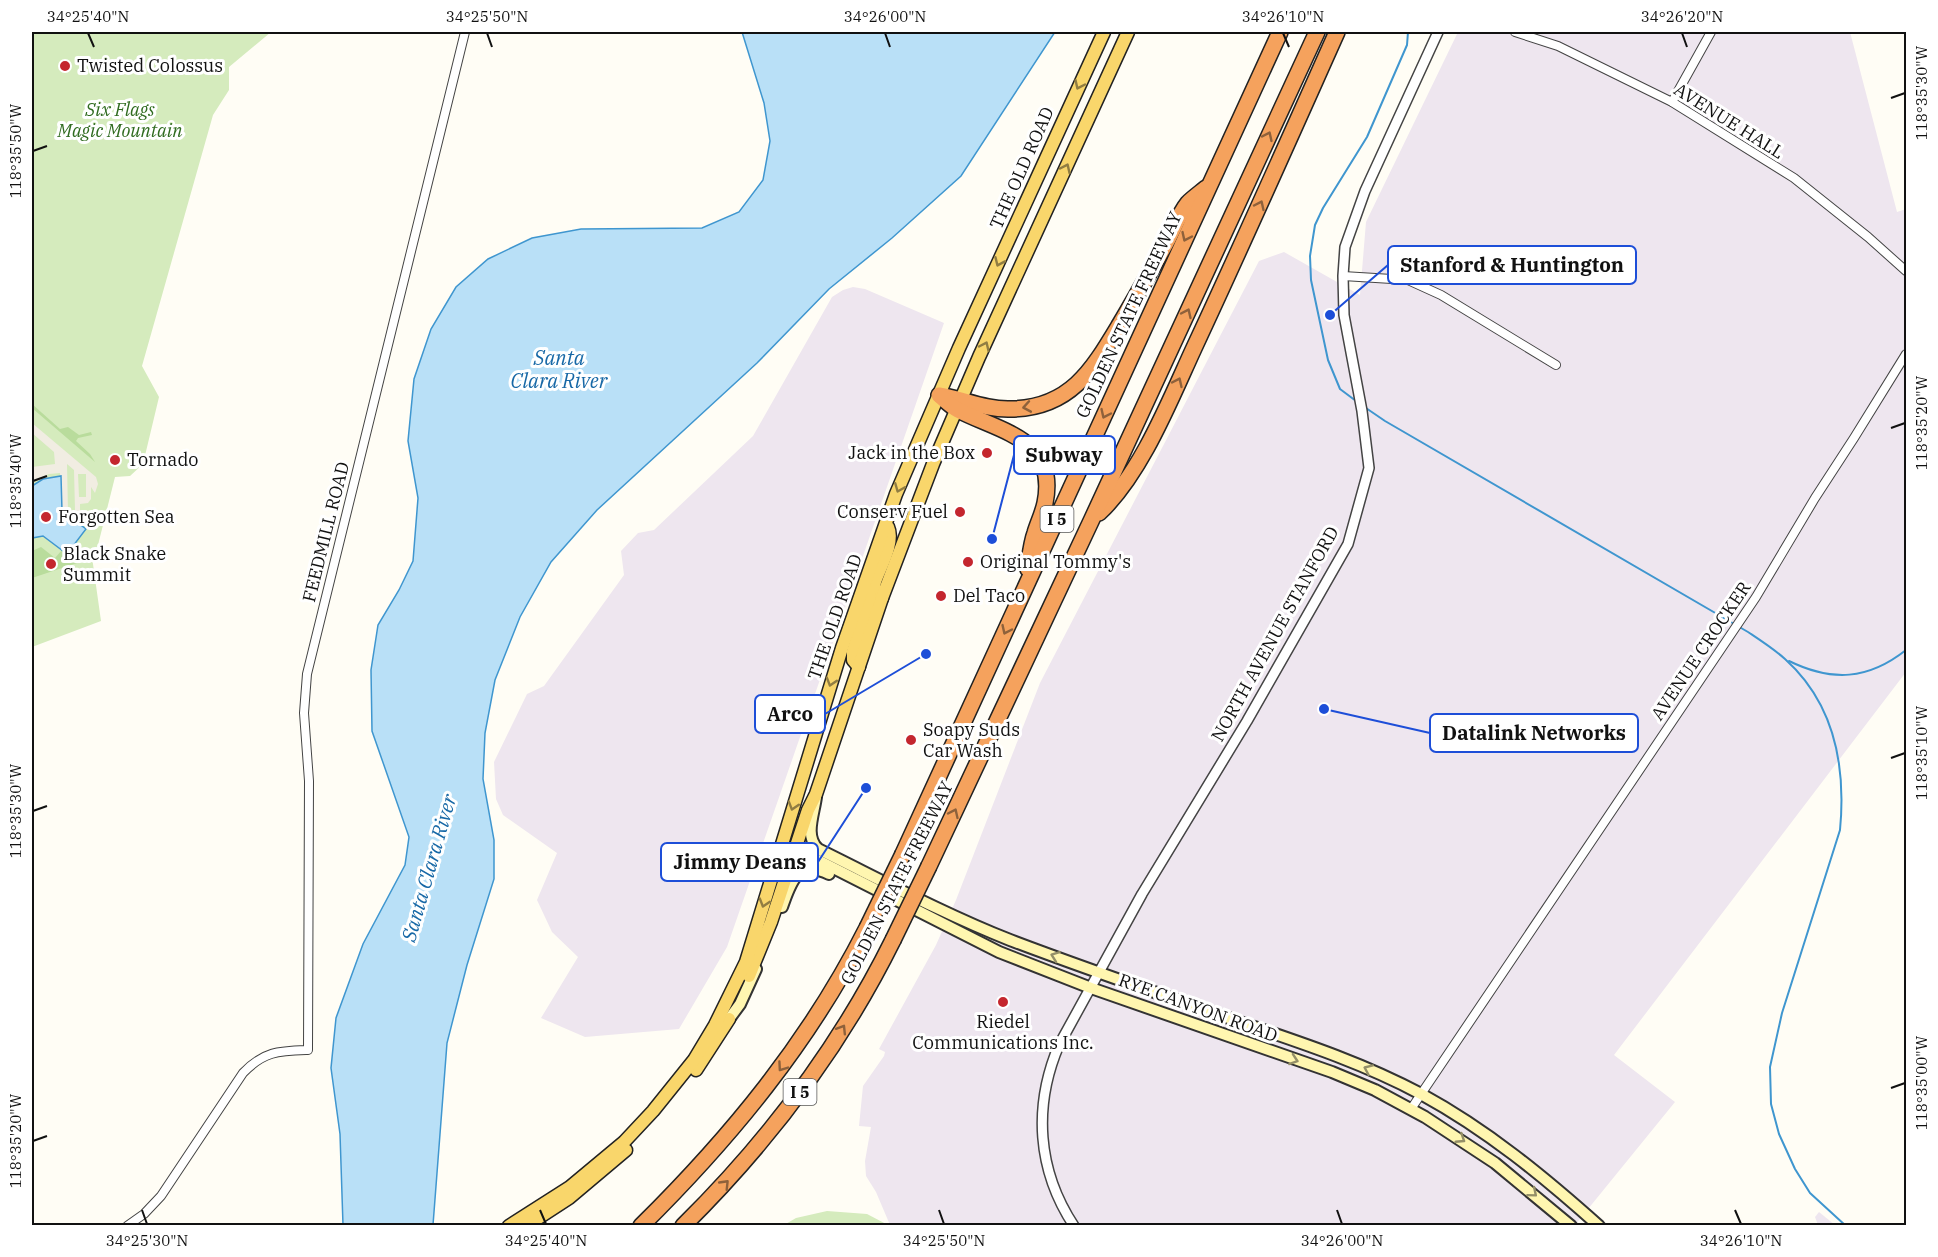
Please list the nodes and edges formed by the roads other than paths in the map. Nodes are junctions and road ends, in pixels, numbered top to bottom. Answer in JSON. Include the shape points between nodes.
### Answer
{"nodes":[{"id":1,"x":465,"y":32,"type":"edge"},
{"id":2,"x":1104,"y":32,"type":"edge"},
{"id":3,"x":1128,"y":32,"type":"edge"},
{"id":4,"x":1280,"y":32,"type":"edge"},
{"id":5,"x":1317,"y":32,"type":"edge"},
{"id":6,"x":1337,"y":32,"type":"edge"},
{"id":7,"x":1438,"y":32,"type":"edge"},
{"id":8,"x":1515,"y":32,"type":"edge"},
{"id":9,"x":1711,"y":32,"type":"edge"},
{"id":10,"x":1672,"y":102,"type":"junction"},
{"id":11,"x":1210,"y":184,"type":"junction"},
{"id":12,"x":1906,"y":271,"type":"edge"},
{"id":13,"x":1343,"y":276,"type":"junction"},
{"id":14,"x":1906,"y":354,"type":"edge"},
{"id":15,"x":1556,"y":364,"type":"dead end"},
{"id":16,"x":939,"y":396,"type":"junction"},
{"id":17,"x":959,"y":404,"type":"junction"},
{"id":18,"x":1092,"y":519,"type":"junction"},
{"id":19,"x":886,"y":524,"type":"junction"},
{"id":20,"x":864,"y":587,"type":"junction"},
{"id":21,"x":1024,"y":590,"type":"junction"},
{"id":22,"x":882,"y":598,"type":"junction"},
{"id":23,"x":859,"y":668,"type":"junction"},
{"id":24,"x":816,"y":794,"type":"junction"},
{"id":25,"x":781,"y":847,"type":"junction"},
{"id":26,"x":796,"y":849,"type":"junction"},
{"id":27,"x":937,"y":920,"type":"junction"},
{"id":28,"x":985,"y":930,"type":"junction"},
{"id":29,"x":1100,"y":972,"type":"junction"},
{"id":30,"x":749,"y":976,"type":"joint"},
{"id":31,"x":1091,"y":988,"type":"junction"},
{"id":32,"x":729,"y":1018,"type":"junction"},
{"id":33,"x":1420,"y":1094,"type":"junction"},
{"id":34,"x":1411,"y":1109,"type":"junction"},
{"id":35,"x":636,"y":1134,"type":"junction"},
{"id":36,"x":624,"y":1146,"type":"junction"},
{"id":37,"x":127,"y":1226,"type":"edge"},
{"id":38,"x":509,"y":1226,"type":"edge"},
{"id":39,"x":526,"y":1226,"type":"edge"},
{"id":40,"x":641,"y":1226,"type":"edge"},
{"id":41,"x":683,"y":1226,"type":"edge"},
{"id":42,"x":1074,"y":1226,"type":"edge"},
{"id":43,"x":1571,"y":1226,"type":"edge"},
{"id":44,"x":1599,"y":1226,"type":"edge"}],
"edges":[{"from":1,"to":37,"type":"street","name":"FEEDMILL ROAD","via":[[307,674],[304,713],[309,781],[308,1050],[280,1051],[251,1065],[161,1196]]},
{"from":2,"to":16,"type":"main road","name":"THE OLD ROAD","one_way":true},
{"from":17,"to":3,"type":"main road","name":"THE OLD ROAD","one_way":true},
{"from":4,"to":11,"type":"highway","name":"GOLDEN STATE FREEWAY","number":"I 5"},
{"from":18,"to":5,"type":"highway","name":"GOLDEN STATE FREEWAY","number":"I 5","one_way":true},
{"from":18,"to":6,"type":"highway","one_way":true,"via":[[1112,501],[1155,432]]},
{"from":7,"to":13,"type":"street","name":"NORTH AVENUE STANFORD","via":[[1354,218],[1345,247]]},
{"from":8,"to":10,"type":"street","name":"AVENUE HALL","via":[[1558,46]]},
{"from":9,"to":10,"type":"street"},
{"from":10,"to":12,"type":"street","name":"AVENUE HALL","via":[[1794,178]]},
{"from":11,"to":17,"type":"highway","one_way":true,"via":[[1188,204],[1117,329],[1081,381],[1056,398],[1026,408]]},
{"from":11,"to":21,"type":"highway","name":"GOLDEN STATE FREEWAY","number":"I 5","one_way":true},
{"from":13,"to":15,"type":"street","via":[[1408,280],[1441,294]]},
{"from":13,"to":29,"type":"street","name":"NORTH AVENUE STANFORD","via":[[1344,315],[1369,468],[1348,544]]},
{"from":14,"to":33,"type":"street","name":"AVENUE CROCKER","via":[[1756,597]]},
{"from":16,"to":17,"type":"highway"},
{"from":16,"to":19,"type":"main road","name":"THE OLD ROAD","one_way":true},
{"from":17,"to":21,"type":"highway","via":[[1029,444],[1042,464],[1046,476],[1045,502],[1034,535]]},
{"from":17,"to":22,"type":"main road","name":"THE OLD ROAD"},
{"from":41,"to":18,"type":"highway","name":"GOLDEN STATE FREEWAY","number":"I 5","one_way":true,"bridge":true,"via":[[736,1173],[787,1110],[876,973]]},
{"from":19,"to":20,"type":"main road","name":"THE OLD ROAD"},
{"from":19,"to":22,"type":"main road","via":[[890,533],[888,547],[874,587]]},
{"from":20,"to":23,"type":"main road","via":[[870,599],[853,651]]},
{"from":20,"to":25,"type":"main road","name":"THE OLD ROAD","one_way":true},
{"from":21,"to":40,"type":"highway","name":"GOLDEN STATE FREEWAY","number":"I 5","one_way":true,"bridge":true,"via":[[903,854],[825,1001],[776,1076],[720,1144]]},
{"from":22,"to":23,"type":"main road","name":"THE OLD ROAD"},
{"from":23,"to":24,"type":"main road","name":"THE OLD ROAD"},
{"from":24,"to":26,"type":"main road","name":"THE OLD ROAD"},
{"from":24,"to":28,"type":"main road","name":"RYE CANYON ROAD","via":[[810,831],[818,849]]},
{"from":25,"to":26,"type":"main road","name":"RYE CANYON ROAD"},
{"from":25,"to":35,"type":"main road","name":"THE OLD ROAD","one_way":true,"via":[[746,962],[715,1025]]},
{"from":26,"to":27,"type":"main road","name":"RYE CANYON ROAD"},
{"from":26,"to":28,"type":"main road","name":"RYE CANYON ROAD","via":[[975,932]]},
{"from":26,"to":30,"type":"main road","name":"THE OLD ROAD"},
{"from":27,"to":31,"type":"main road","name":"RYE CANYON ROAD","via":[[999,952]]},
{"from":27,"to":32,"type":"main road","via":[[821,870],[805,870],[789,887],[766,948],[740,1004]]},
{"from":29,"to":28,"type":"main road","name":"RYE CANYON ROAD","one_way":true},
{"from":29,"to":31,"type":"street","name":"NORTH AVENUE STANFORD"},
{"from":33,"to":29,"type":"main road","name":"RYE CANYON ROAD","one_way":true,"via":[[1346,1059]]},
{"from":30,"to":32,"type":"main road","name":"THE OLD ROAD"},
{"from":31,"to":34,"type":"main road","name":"RYE CANYON ROAD","one_way":true,"via":[[1332,1072]]},
{"from":31,"to":42,"type":"street","name":"NORTH AVENUE STANFORD","via":[[1050,1068],[1041,1126],[1052,1183]]},
{"from":32,"to":35,"type":"main road","name":"THE OLD ROAD","via":[[667,1107]]},
{"from":33,"to":34,"type":"street","name":"AVENUE CROCKER"},
{"from":33,"to":44,"type":"main road","name":"RYE CANYON ROAD","via":[[1499,1143]]},
{"from":34,"to":43,"type":"main road","name":"RYE CANYON ROAD","one_way":true,"via":[[1514,1176]]},
{"from":35,"to":36,"type":"main road","name":"THE OLD ROAD"},
{"from":36,"to":38,"type":"main road","name":"THE OLD ROAD"},
{"from":36,"to":39,"type":"main road","name":"THE OLD ROAD","via":[[569,1198]]}]}
